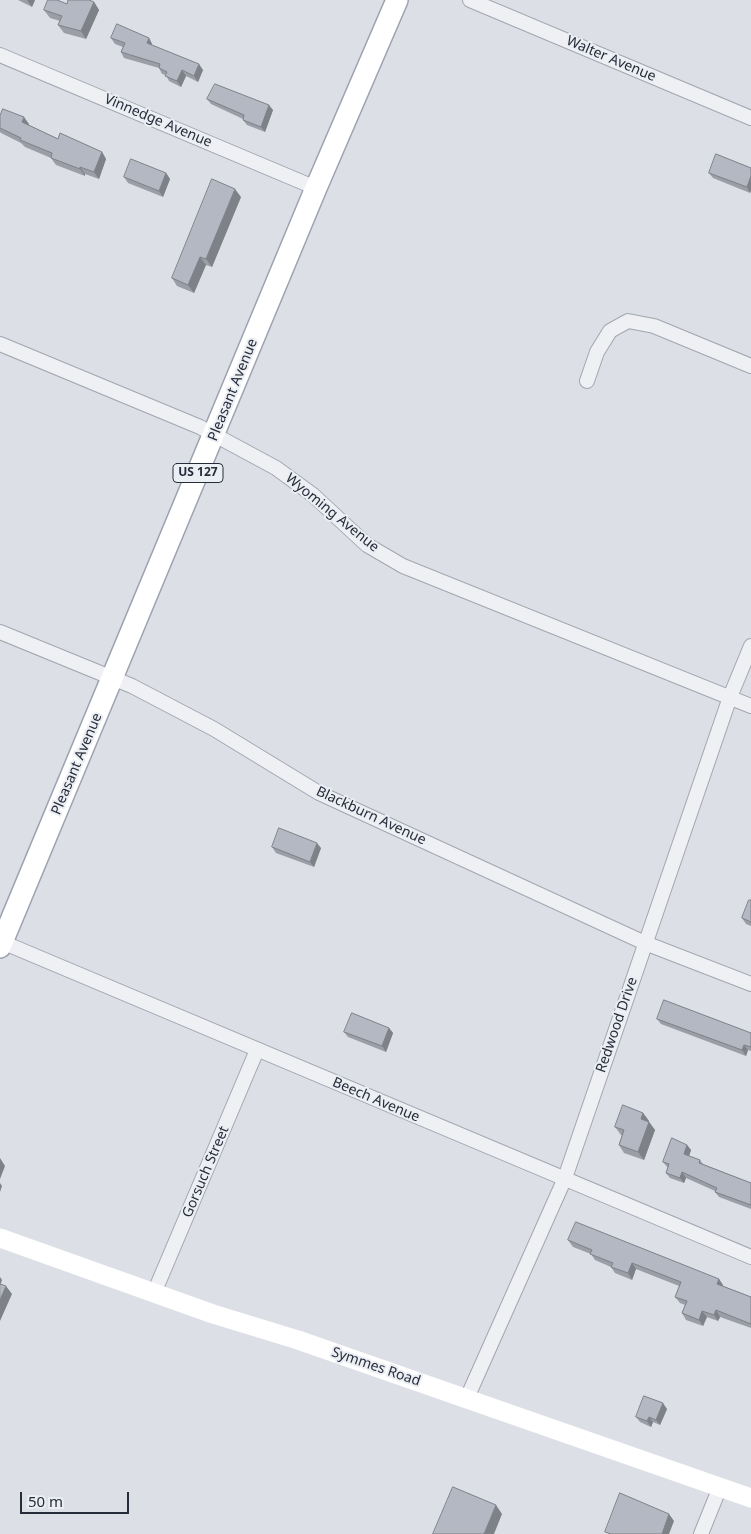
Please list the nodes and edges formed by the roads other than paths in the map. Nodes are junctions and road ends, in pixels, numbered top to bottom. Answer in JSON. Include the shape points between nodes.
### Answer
{"nodes":[{"id":1,"x":398,"y":0,"type":"edge"},
{"id":2,"x":470,"y":0,"type":"edge"},
{"id":3,"x":0,"y":55,"type":"edge"},
{"id":4,"x":751,"y":118,"type":"edge"},
{"id":5,"x":316,"y":188,"type":"junction"},
{"id":6,"x":0,"y":344,"type":"edge"},
{"id":7,"x":751,"y":366,"type":"edge"},
{"id":8,"x":587,"y":381,"type":"dead end"},
{"id":9,"x":215,"y":434,"type":"junction"},
{"id":10,"x":0,"y":632,"type":"edge"},
{"id":11,"x":751,"y":646,"type":"edge"},
{"id":12,"x":112,"y":679,"type":"junction"},
{"id":13,"x":730,"y":697,"type":"junction"},
{"id":14,"x":751,"y":706,"type":"edge"},
{"id":15,"x":645,"y":943,"type":"junction"},
{"id":16,"x":1,"y":945,"type":"edge"},
{"id":17,"x":751,"y":984,"type":"edge"},
{"id":18,"x":257,"y":1050,"type":"junction"},
{"id":19,"x":565,"y":1178,"type":"junction"},
{"id":20,"x":0,"y":1238,"type":"edge"},
{"id":21,"x":751,"y":1257,"type":"edge"},
{"id":22,"x":154,"y":1293,"type":"junction"},
{"id":23,"x":467,"y":1398,"type":"junction"},
{"id":24,"x":720,"y":1487,"type":"junction"},
{"id":25,"x":751,"y":1498,"type":"edge"},
{"id":26,"x":701,"y":1534,"type":"edge"}],
"edges":[{"from":1,"to":5,"type":"main road","name":"Pleasant Avenue","number":"US 127"},
{"from":2,"to":4,"type":"street","name":"Walter Avenue"},
{"from":3,"to":5,"type":"street","name":"Vinnedge Avenue"},
{"from":5,"to":9,"type":"main road","name":"Pleasant Avenue","number":"US 127"},
{"from":6,"to":9,"type":"street","name":"Wyoming Avenue"},
{"from":7,"to":8,"type":"street","via":[[654,326],[628,321],[610,331],[597,352]]},
{"from":9,"to":12,"type":"main road","name":"Pleasant Avenue","number":"US 127"},
{"from":9,"to":13,"type":"street","name":"Wyoming Avenue","via":[[276,468],[313,495],[368,545],[403,566]]},
{"from":10,"to":12,"type":"street","name":"Blackburn Avenue"},
{"from":11,"to":13,"type":"street","name":"Redwood Drive"},
{"from":12,"to":15,"type":"street","name":"Blackburn Avenue","via":[[132,686],[214,729],[319,792]]},
{"from":12,"to":16,"type":"main road","name":"Pleasant Avenue","number":"US 127"},
{"from":13,"to":14,"type":"street","name":"Wyoming Avenue"},
{"from":13,"to":15,"type":"street","name":"Redwood Drive"},
{"from":15,"to":17,"type":"street","name":"Blackburn Avenue"},
{"from":15,"to":19,"type":"street","name":"Redwood Drive"},
{"from":16,"to":18,"type":"street","name":"Beech Avenue"},
{"from":18,"to":19,"type":"street","name":"Beech Avenue"},
{"from":18,"to":22,"type":"street","name":"Gorsuch Street"},
{"from":19,"to":21,"type":"street","name":"Beech Avenue"},
{"from":19,"to":23,"type":"street","name":"Redwood Drive"},
{"from":20,"to":22,"type":"street","name":"Symmes Road"},
{"from":22,"to":23,"type":"street","name":"Symmes Road"},
{"from":23,"to":24,"type":"street","name":"Symmes Road"},
{"from":24,"to":25,"type":"street","name":"Symmes Road"},
{"from":24,"to":26,"type":"street"}]}
